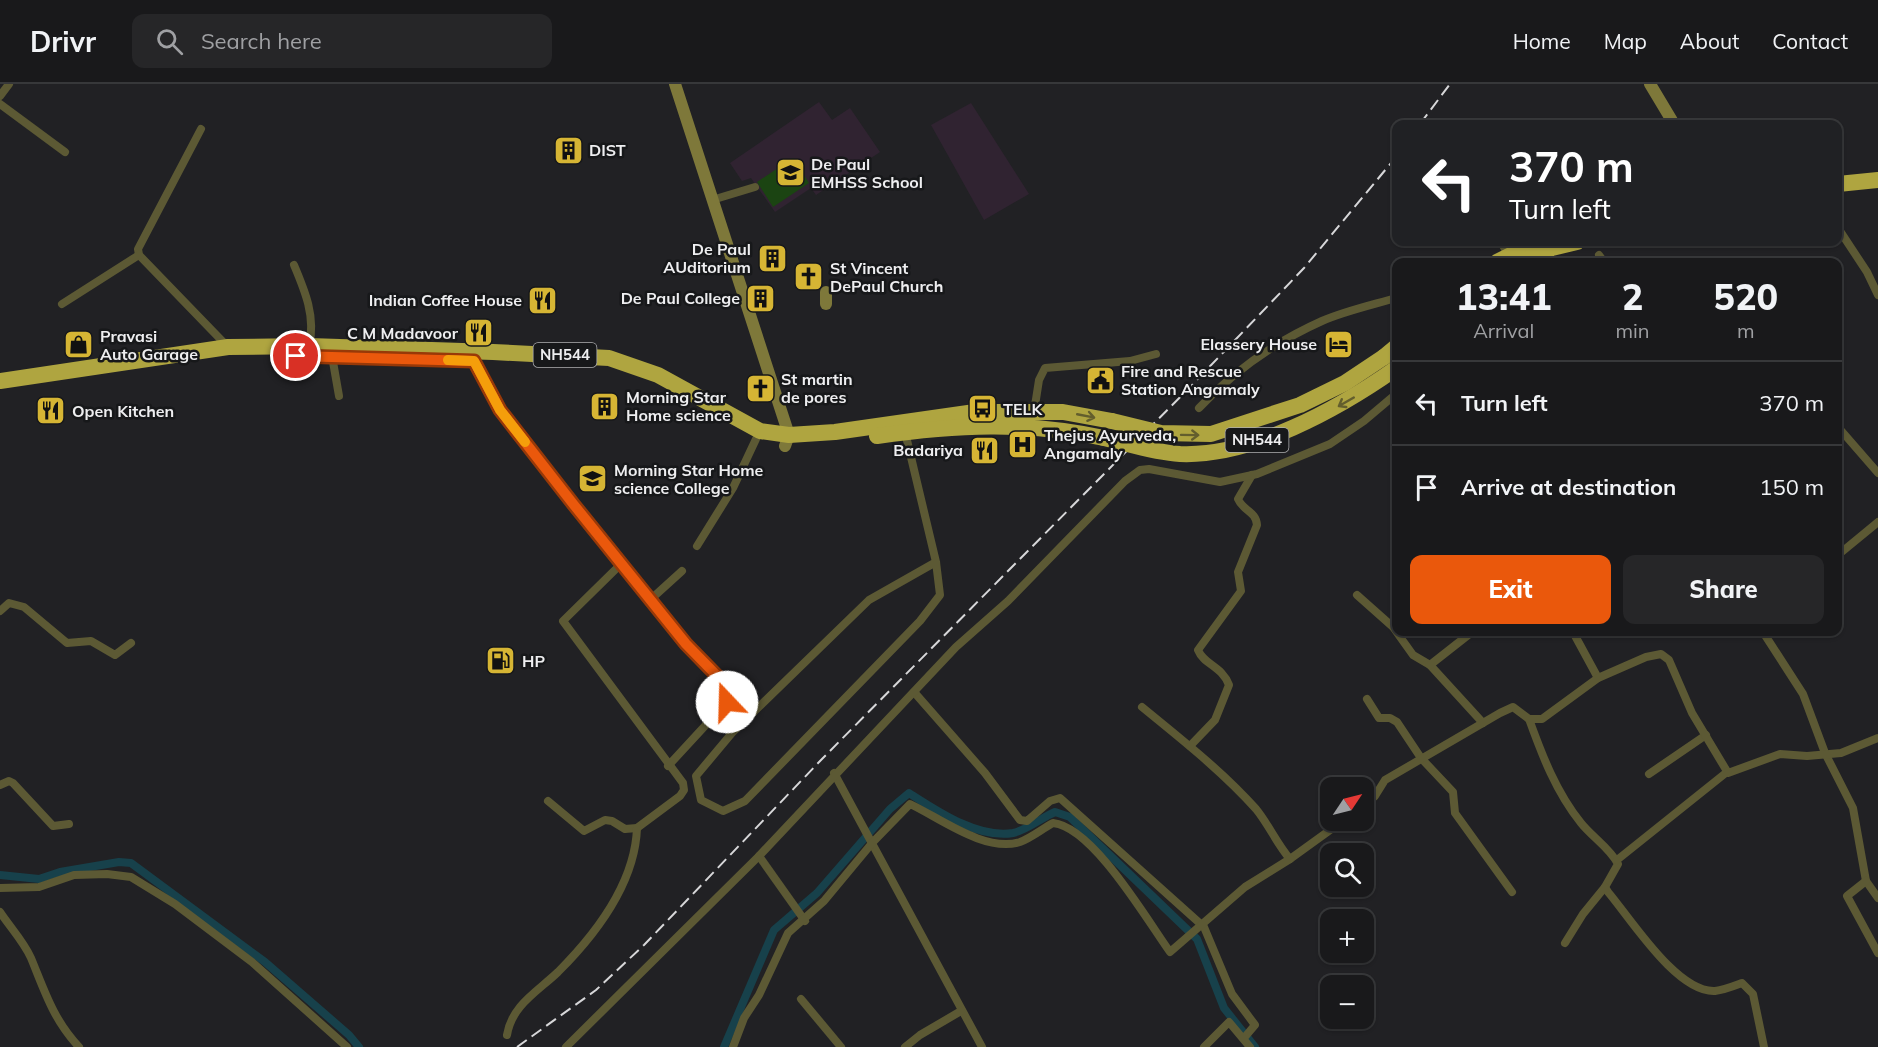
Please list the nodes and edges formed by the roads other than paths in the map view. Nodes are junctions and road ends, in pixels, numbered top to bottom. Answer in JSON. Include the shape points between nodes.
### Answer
{"nodes":[{"id":1,"x":9,"y":84,"type":"edge"},
{"id":2,"x":675,"y":84,"type":"edge"},
{"id":3,"x":1650,"y":84,"type":"edge"},
{"id":4,"x":0,"y":96,"type":"edge"},
{"id":5,"x":0,"y":104,"type":"edge"},
{"id":6,"x":1672,"y":120,"type":"edge"},
{"id":7,"x":201,"y":129,"type":"dead end"},
{"id":8,"x":65,"y":152,"type":"dead end"},
{"id":9,"x":1878,"y":180,"type":"edge"},
{"id":10,"x":1842,"y":184,"type":"edge"},
{"id":11,"x":755,"y":187,"type":"dead end"},
{"id":12,"x":1878,"y":190,"type":"edge"},
{"id":13,"x":1842,"y":193,"type":"edge"},
{"id":14,"x":712,"y":200,"type":"junction"},
{"id":15,"x":1842,"y":234,"type":"edge"},
{"id":16,"x":1564,"y":246,"type":"edge"},
{"id":17,"x":1540,"y":253,"type":"edge"},
{"id":18,"x":140,"y":255,"type":"junction"},
{"id":19,"x":1507,"y":256,"type":"edge"},
{"id":20,"x":294,"y":265,"type":"dead end"},
{"id":21,"x":1878,"y":295,"type":"edge"},
{"id":22,"x":1392,"y":299,"type":"edge"},
{"id":23,"x":62,"y":304,"type":"dead end"},
{"id":24,"x":309,"y":346,"type":"junction"},
{"id":25,"x":228,"y":347,"type":"junction"},
{"id":26,"x":1156,"y":354,"type":"dead end"},
{"id":27,"x":332,"y":356,"type":"junction"},
{"id":28,"x":1392,"y":360,"type":"edge"},
{"id":29,"x":474,"y":361,"type":"junction"},
{"id":30,"x":1392,"y":361,"type":"edge"},
{"id":31,"x":0,"y":381,"type":"edge"},
{"id":32,"x":0,"y":391,"type":"edge"},
{"id":33,"x":339,"y":396,"type":"dead end"},
{"id":34,"x":1392,"y":397,"type":"edge"},
{"id":35,"x":1199,"y":408,"type":"dead end"},
{"id":36,"x":1034,"y":412,"type":"junction"},
{"id":37,"x":1060,"y":420,"type":"junction"},
{"id":38,"x":905,"y":432,"type":"junction"},
{"id":39,"x":1842,"y":432,"type":"edge"},
{"id":40,"x":756,"y":439,"type":"junction"},
{"id":41,"x":787,"y":440,"type":"junction"},
{"id":42,"x":1878,"y":472,"type":"edge"},
{"id":43,"x":1252,"y":475,"type":"junction"},
{"id":44,"x":1878,"y":522,"type":"edge"},
{"id":45,"x":697,"y":546,"type":"dead end"},
{"id":46,"x":1842,"y":552,"type":"edge"},
{"id":47,"x":936,"y":562,"type":"junction"},
{"id":48,"x":621,"y":564,"type":"junction"},
{"id":49,"x":682,"y":571,"type":"dead end"},
{"id":50,"x":1357,"y":595,"type":"dead end"},
{"id":51,"x":650,"y":600,"type":"junction"},
{"id":52,"x":0,"y":611,"type":"edge"},
{"id":53,"x":1392,"y":626,"type":"edge"},
{"id":54,"x":1400,"y":636,"type":"edge"},
{"id":55,"x":1467,"y":636,"type":"edge"},
{"id":56,"x":1575,"y":636,"type":"edge"},
{"id":57,"x":1766,"y":636,"type":"edge"},
{"id":58,"x":131,"y":643,"type":"dead end"},
{"id":59,"x":1430,"y":665,"type":"junction"},
{"id":60,"x":1598,"y":678,"type":"junction"},
{"id":61,"x":914,"y":692,"type":"junction"},
{"id":62,"x":1367,"y":699,"type":"dead end"},
{"id":63,"x":1142,"y":707,"type":"dead end"},
{"id":64,"x":1529,"y":718,"type":"junction"},
{"id":65,"x":1483,"y":723,"type":"junction"},
{"id":66,"x":1706,"y":735,"type":"junction"},
{"id":67,"x":1878,"y":738,"type":"edge"},
{"id":68,"x":1190,"y":746,"type":"junction"},
{"id":69,"x":1825,"y":753,"type":"junction"},
{"id":70,"x":1421,"y":758,"type":"junction"},
{"id":71,"x":668,"y":766,"type":"junction"},
{"id":72,"x":1726,"y":772,"type":"junction"},
{"id":73,"x":834,"y":773,"type":"junction"},
{"id":74,"x":1649,"y":774,"type":"dead end"},
{"id":75,"x":0,"y":785,"type":"edge"},
{"id":76,"x":1374,"y":797,"type":"edge"},
{"id":77,"x":548,"y":801,"type":"dead end"},
{"id":78,"x":69,"y":824,"type":"dead end"},
{"id":79,"x":637,"y":828,"type":"junction"},
{"id":80,"x":1329,"y":831,"type":"edge"},
{"id":81,"x":872,"y":840,"type":"junction"},
{"id":82,"x":759,"y":856,"type":"junction"},
{"id":83,"x":1290,"y":859,"type":"junction"},
{"id":84,"x":1617,"y":860,"type":"junction"},
{"id":85,"x":1866,"y":881,"type":"junction"},
{"id":86,"x":1605,"y":887,"type":"junction"},
{"id":87,"x":0,"y":888,"type":"edge"},
{"id":88,"x":1512,"y":892,"type":"dead end"},
{"id":89,"x":1878,"y":898,"type":"edge"},
{"id":90,"x":0,"y":912,"type":"edge"},
{"id":91,"x":805,"y":921,"type":"junction"},
{"id":92,"x":1202,"y":926,"type":"junction"},
{"id":93,"x":1565,"y":943,"type":"dead end"},
{"id":94,"x":1878,"y":953,"type":"edge"},
{"id":95,"x":801,"y":999,"type":"dead end"},
{"id":96,"x":960,"y":1011,"type":"junction"},
{"id":97,"x":1247,"y":1034,"type":"junction"},
{"id":98,"x":507,"y":1035,"type":"dead end"},
{"id":99,"x":79,"y":1047,"type":"edge"},
{"id":100,"x":347,"y":1047,"type":"edge"},
{"id":101,"x":566,"y":1047,"type":"edge"},
{"id":102,"x":733,"y":1047,"type":"edge"},
{"id":103,"x":841,"y":1047,"type":"edge"},
{"id":104,"x":905,"y":1047,"type":"edge"},
{"id":105,"x":982,"y":1047,"type":"edge"},
{"id":106,"x":1204,"y":1047,"type":"edge"},
{"id":107,"x":1250,"y":1047,"type":"edge"},
{"id":108,"x":1764,"y":1047,"type":"edge"}],
"edges":[{"from":1,"to":4,"type":"street"},
{"from":2,"to":14,"type":"main road"},
{"from":3,"to":6,"type":"main road"},
{"from":5,"to":8,"type":"street"},
{"from":7,"to":18,"type":"street","via":[[138,244]]},
{"from":9,"to":10,"type":"highway"},
{"from":11,"to":14,"type":"street"},
{"from":12,"to":13,"type":"highway"},
{"from":14,"to":41,"type":"main road"},
{"from":15,"to":21,"type":"street"},
{"from":16,"to":17,"type":"highway"},
{"from":17,"to":19,"type":"highway"},
{"from":18,"to":23,"type":"street"},
{"from":18,"to":25,"type":"street"},
{"from":20,"to":24,"type":"street","via":[[309,300],[313,332]]},
{"from":22,"to":35,"type":"street","via":[[1323,320],[1281,342],[1237,372]]},
{"from":24,"to":25,"type":"highway","number":"NH544"},
{"from":24,"to":41,"type":"highway","number":"NH544","via":[[609,358],[658,375],[760,431]]},
{"from":25,"to":31,"type":"highway","number":"NH544"},
{"from":26,"to":36,"type":"street","via":[[1130,361],[1045,368]]},
{"from":27,"to":29,"type":"highway","number":"NH544"},
{"from":27,"to":32,"type":"highway","number":"NH544","via":[[221,358]]},
{"from":27,"to":33,"type":"street"},
{"from":37,"to":28,"type":"highway","number":"NH544","one_way":true,"bridge":true,"via":[[1112,421],[1161,433],[1211,434],[1300,405]]},
{"from":29,"to":40,"type":"highway","number":"NH544","via":[[584,365],[630,374]]},
{"from":29,"to":48,"type":"street","via":[[500,410]]},
{"from":30,"to":37,"type":"highway","number":"NH544","one_way":true,"bridge":true,"via":[[1333,410],[1251,442],[1183,454],[1139,448]]},
{"from":34,"to":43,"type":"street","via":[[1330,444]]},
{"from":36,"to":37,"type":"highway","number":"NH544"},
{"from":36,"to":41,"type":"highway","number":"NH544","via":[[965,412]]},
{"from":37,"to":38,"type":"highway","number":"NH544"},
{"from":38,"to":41,"type":"highway","number":"NH544","via":[[817,445]]},
{"from":38,"to":47,"type":"street"},
{"from":39,"to":42,"type":"street"},
{"from":40,"to":41,"type":"highway","number":"NH544"},
{"from":40,"to":45,"type":"street","via":[[733,488]]},
{"from":43,"to":61,"type":"street","via":[[1220,482],[1158,469],[1140,470],[1125,480]]},
{"from":43,"to":68,"type":"street","via":[[1238,496],[1241,506],[1257,518],[1238,572],[1241,591],[1198,650],[1200,656],[1223,671],[1229,685],[1215,720]]},
{"from":44,"to":46,"type":"street"},
{"from":47,"to":47,"type":"street","via":[[940,595],[921,621],[745,801],[723,811],[701,800],[696,776],[732,733],[869,600]]},
{"from":48,"to":51,"type":"street"},
{"from":48,"to":71,"type":"street","via":[[564,621]]},
{"from":49,"to":51,"type":"street"},
{"from":50,"to":53,"type":"street"},
{"from":51,"to":71,"type":"street","via":[[726,685],[727,692],[727,702]]},
{"from":52,"to":58,"type":"street","via":[[9,603],[24,607],[67,643],[91,641],[115,655]]},
{"from":54,"to":59,"type":"street","via":[[1418,660]]},
{"from":55,"to":59,"type":"street"},
{"from":56,"to":60,"type":"street"},
{"from":57,"to":69,"type":"street","via":[[1803,694]]},
{"from":59,"to":65,"type":"street"},
{"from":60,"to":64,"type":"street","via":[[1542,719]]},
{"from":60,"to":66,"type":"street","via":[[1661,654],[1669,660]]},
{"from":61,"to":73,"type":"street"},
{"from":61,"to":92,"type":"street","via":[[985,773],[1020,820],[1027,821],[1050,801],[1060,798]]},
{"from":62,"to":70,"type":"street","via":[[1379,718],[1397,722]]},
{"from":63,"to":68,"type":"street"},
{"from":64,"to":65,"type":"street","via":[[1513,707]]},
{"from":64,"to":84,"type":"street","via":[[1543,757],[1567,803]]},
{"from":65,"to":70,"type":"street"},
{"from":66,"to":72,"type":"street"},
{"from":66,"to":74,"type":"street"},
{"from":67,"to":69,"type":"street","via":[[1840,753]]},
{"from":68,"to":83,"type":"street","via":[[1257,812]]},
{"from":69,"to":72,"type":"street","via":[[1780,754]]},
{"from":69,"to":85,"type":"street","via":[[1853,808]]},
{"from":70,"to":76,"type":"street","via":[[1386,780]]},
{"from":70,"to":88,"type":"street","via":[[1453,792],[1455,813]]},
{"from":71,"to":79,"type":"street","via":[[683,783],[684,790]]},
{"from":72,"to":84,"type":"street"},
{"from":73,"to":81,"type":"street"},
{"from":73,"to":82,"type":"street"},
{"from":75,"to":78,"type":"street","via":[[13,783],[53,826]]},
{"from":77,"to":79,"type":"street","via":[[584,831],[605,820],[625,829]]},
{"from":79,"to":98,"type":"street","via":[[633,860],[617,896],[570,959],[516,1009]]},
{"from":80,"to":83,"type":"street"},
{"from":81,"to":91,"type":"street","via":[[840,884]]},
{"from":81,"to":92,"type":"street","via":[[910,804],[951,827],[1002,845],[1023,841],[1053,823],[1059,824],[1101,855],[1170,952]]},
{"from":81,"to":96,"type":"street"},
{"from":82,"to":91,"type":"street"},
{"from":82,"to":101,"type":"street"},
{"from":83,"to":92,"type":"street","via":[[1245,887]]},
{"from":84,"to":86,"type":"street","via":[[1618,868]]},
{"from":85,"to":89,"type":"street"},
{"from":85,"to":94,"type":"street","via":[[1847,896]]},
{"from":86,"to":93,"type":"street"},
{"from":86,"to":108,"type":"street","via":[[1647,945],[1681,977],[1696,987],[1715,991],[1742,983],[1753,994]]},
{"from":87,"to":100,"type":"street","via":[[39,887],[74,875],[107,874],[136,879],[252,962]]},
{"from":90,"to":99,"type":"street","via":[[28,952],[59,1021]]},
{"from":91,"to":102,"type":"street","via":[[788,933]]},
{"from":92,"to":97,"type":"street","via":[[1232,994],[1255,1025]]},
{"from":95,"to":103,"type":"street"},
{"from":96,"to":104,"type":"street"},
{"from":96,"to":105,"type":"street"},
{"from":97,"to":106,"type":"street","via":[[1229,1022]]},
{"from":97,"to":107,"type":"street"}]}
